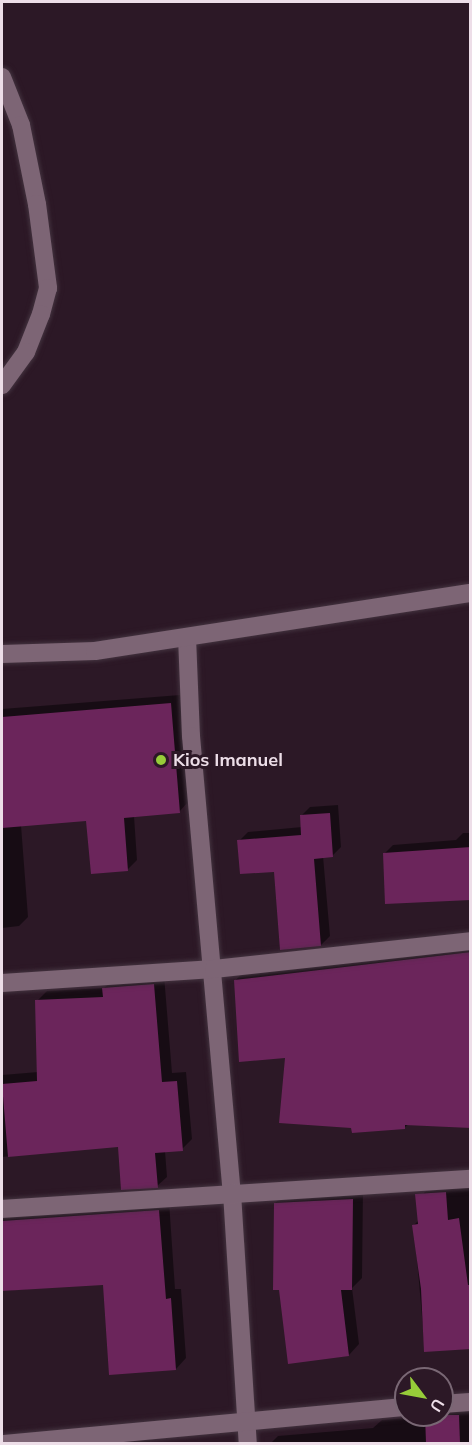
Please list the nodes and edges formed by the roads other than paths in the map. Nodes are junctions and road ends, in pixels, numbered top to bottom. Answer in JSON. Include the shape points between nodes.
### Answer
{"nodes":[{"id":1,"x":2,"y":77,"type":"edge"},
{"id":2,"x":2,"y":385,"type":"edge"},
{"id":3,"x":471,"y":593,"type":"edge"},
{"id":4,"x":187,"y":637,"type":"junction"},
{"id":5,"x":2,"y":654,"type":"edge"},
{"id":6,"x":471,"y":941,"type":"edge"},
{"id":7,"x":214,"y":969,"type":"junction"},
{"id":8,"x":2,"y":983,"type":"edge"},
{"id":9,"x":471,"y":1179,"type":"edge"},
{"id":10,"x":232,"y":1193,"type":"junction"},
{"id":11,"x":2,"y":1209,"type":"edge"},
{"id":12,"x":471,"y":1402,"type":"edge"},
{"id":13,"x":454,"y":1403,"type":"edge"},
{"id":14,"x":394,"y":1408,"type":"edge"},
{"id":15,"x":246,"y":1421,"type":"junction"},
{"id":16,"x":4,"y":1443,"type":"edge"},
{"id":17,"x":248,"y":1443,"type":"edge"}],
"edges":[{"from":1,"to":2,"type":"street","via":[[21,125],[48,288],[26,352]]},
{"from":3,"to":4,"type":"street"},
{"from":4,"to":5,"type":"street","via":[[95,651]]},
{"from":4,"to":7,"type":"street","via":[[191,736]]},
{"from":6,"to":7,"type":"street"},
{"from":7,"to":8,"type":"street"},
{"from":7,"to":10,"type":"street"},
{"from":9,"to":10,"type":"street"},
{"from":10,"to":11,"type":"street"},
{"from":10,"to":15,"type":"street"},
{"from":12,"to":13,"type":"street"},
{"from":14,"to":15,"type":"street"},
{"from":15,"to":16,"type":"street"},
{"from":15,"to":17,"type":"street"}]}
